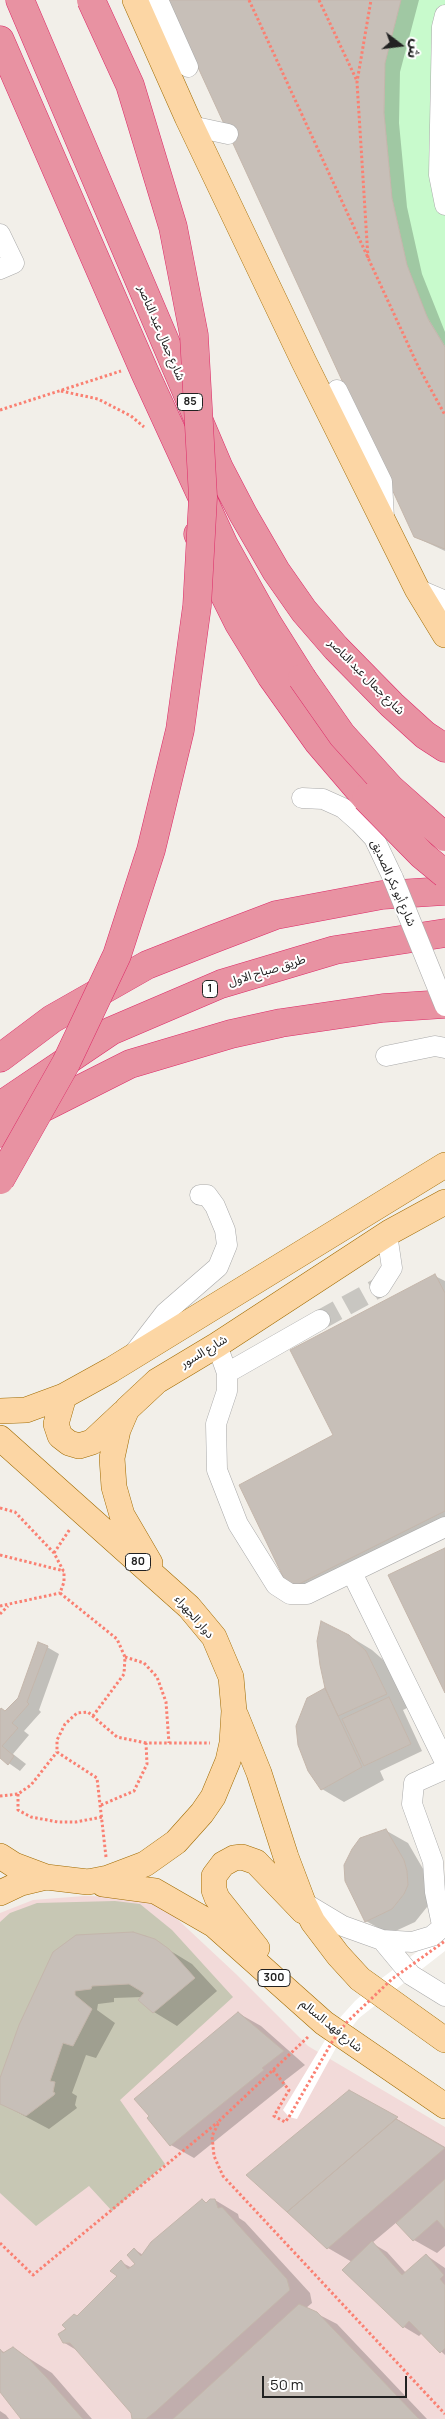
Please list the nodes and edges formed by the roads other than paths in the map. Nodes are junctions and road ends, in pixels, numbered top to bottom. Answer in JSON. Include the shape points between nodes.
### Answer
{"nodes":[{"id":1,"x":20,"y":0,"type":"edge"},
{"id":2,"x":92,"y":0,"type":"edge"},
{"id":3,"x":135,"y":0,"type":"edge"},
{"id":4,"x":158,"y":0,"type":"edge"},
{"id":5,"x":445,"y":15,"type":"edge"},
{"id":6,"x":0,"y":40,"type":"edge"},
{"id":7,"x":188,"y":68,"type":"dead end"},
{"id":8,"x":192,"y":126,"type":"junction"},
{"id":9,"x":228,"y":134,"type":"dead end"},
{"id":10,"x":445,"y":205,"type":"edge"},
{"id":11,"x":0,"y":234,"type":"edge"},
{"id":12,"x":91,"y":249,"type":"junction"},
{"id":13,"x":0,"y":269,"type":"edge"},
{"id":14,"x":337,"y":390,"type":"dead end"},
{"id":15,"x":384,"y":525,"type":"junction"},
{"id":16,"x":417,"y":589,"type":"junction"},
{"id":17,"x":445,"y":601,"type":"edge"},
{"id":18,"x":445,"y":636,"type":"edge"},
{"id":19,"x":445,"y":748,"type":"edge"},
{"id":20,"x":302,"y":798,"type":"dead end"},
{"id":21,"x":445,"y":837,"type":"edge"},
{"id":22,"x":445,"y":874,"type":"edge"},
{"id":23,"x":445,"y":890,"type":"edge"},
{"id":24,"x":445,"y":933,"type":"edge"},
{"id":25,"x":445,"y":1005,"type":"edge"},
{"id":26,"x":445,"y":1048,"type":"edge"},
{"id":27,"x":386,"y":1056,"type":"dead end"},
{"id":28,"x":0,"y":1058,"type":"edge"},
{"id":29,"x":0,"y":1106,"type":"edge"},
{"id":30,"x":0,"y":1133,"type":"edge"},
{"id":31,"x":445,"y":1165,"type":"edge"},
{"id":32,"x":0,"y":1180,"type":"edge"},
{"id":33,"x":200,"y":1195,"type":"dead end"},
{"id":34,"x":445,"y":1202,"type":"edge"},
{"id":35,"x":387,"y":1234,"type":"junction"},
{"id":36,"x":380,"y":1287,"type":"tunnel mouth"},
{"id":37,"x":320,"y":1320,"type":"tunnel mouth"},
{"id":38,"x":217,"y":1345,"type":"junction"},
{"id":39,"x":131,"y":1358,"type":"junction"},
{"id":40,"x":227,"y":1373,"type":"junction"},
{"id":41,"x":64,"y":1396,"type":"junction"},
{"id":42,"x":127,"y":1409,"type":"junction"},
{"id":43,"x":0,"y":1411,"type":"edge"},
{"id":44,"x":0,"y":1438,"type":"edge"},
{"id":45,"x":445,"y":1527,"type":"edge"},
{"id":46,"x":352,"y":1573,"type":"junction"},
{"id":47,"x":161,"y":1582,"type":"junction"},
{"id":48,"x":234,"y":1711,"type":"junction"},
{"id":49,"x":445,"y":1762,"type":"edge"},
{"id":50,"x":445,"y":1769,"type":"edge"},
{"id":51,"x":0,"y":1856,"type":"edge"},
{"id":52,"x":46,"y":1877,"type":"junction"},
{"id":53,"x":98,"y":1880,"type":"junction"},
{"id":54,"x":0,"y":1893,"type":"edge"},
{"id":55,"x":308,"y":1912,"type":"junction"},
{"id":56,"x":442,"y":1934,"type":"edge"},
{"id":57,"x":382,"y":1940,"type":"junction"},
{"id":58,"x":272,"y":1977,"type":"junction"},
{"id":59,"x":445,"y":1996,"type":"edge"},
{"id":60,"x":445,"y":2040,"type":"edge"},
{"id":61,"x":445,"y":2106,"type":"edge"}],
"edges":[{"from":1,"to":19,"type":"highway","name":"شارع جمال عبد الناصر","number":"85","via":[[219,468],[243,514],[304,611],[392,705]]},
{"from":2,"to":32,"type":"highway","bridge":true,"via":[[130,85],[173,227],[194,335],[203,497],[197,606],[180,730],[151,850],[117,954],[66,1064]]},
{"from":3,"to":8,"type":"main road"},
{"from":4,"to":7,"type":"street"},
{"from":5,"to":10,"type":"street","via":[[442,27],[439,175]]},
{"from":6,"to":12,"type":"highway"},
{"from":8,"to":9,"type":"street"},
{"from":8,"to":15,"type":"main road"},
{"from":11,"to":13,"type":"street","via":[[14,263]]},
{"from":12,"to":21,"type":"highway","bridge":true,"via":[[224,544],[302,678],[348,742],[390,788]]},
{"from":12,"to":22,"type":"highway","bridge":true,"via":[[114,325],[221,588],[239,624],[295,712],[366,798]]},
{"from":14,"to":15,"type":"street","via":[[382,482]]},
{"from":15,"to":16,"type":"main road"},
{"from":16,"to":17,"type":"street"},
{"from":16,"to":18,"type":"main road"},
{"from":20,"to":25,"type":"street","name":"شارع أبو بكر الصديق","bridge":true,"via":[[323,799],[343,808],[374,838]]},
{"from":23,"to":28,"type":"highway","via":[[373,897],[276,916],[240,929],[146,965],[52,1019]]},
{"from":24,"to":29,"type":"highway","name":"طريق صباح الاول","number":"1","via":[[335,950],[221,984],[111,1031]]},
{"from":25,"to":30,"type":"highway","via":[[383,1008],[231,1034],[130,1064],[17,1121]]},
{"from":26,"to":27,"type":"street","via":[[435,1046]]},
{"from":31,"to":39,"type":"main road"},
{"from":33,"to":39,"type":"street","via":[[207,1196],[215,1206],[225,1230],[227,1245],[218,1268],[165,1313]]},
{"from":34,"to":35,"type":"main road","name":"شارع السور"},
{"from":35,"to":36,"type":"street","via":[[392,1268]]},
{"from":35,"to":38,"type":"main road","name":"شارع السور"},
{"from":37,"to":40,"type":"street"},
{"from":38,"to":40,"type":"street"},
{"from":38,"to":42,"type":"main road","name":"شارع السور","via":[[157,1380]]},
{"from":39,"to":41,"type":"main road"},
{"from":40,"to":46,"type":"street","via":[[227,1391],[216,1424],[217,1470],[238,1524],[276,1585],[290,1594],[307,1594]]},
{"from":41,"to":42,"type":"main road","via":[[56,1424],[60,1436],[79,1446],[92,1442]]},
{"from":41,"to":43,"type":"main road","via":[[26,1410]]},
{"from":42,"to":47,"type":"main road","name":"شارع السور","via":[[112,1458],[114,1487],[122,1516]]},
{"from":44,"to":47,"type":"main road","name":"دوار الجهراء","number":"80"},
{"from":45,"to":46,"type":"street"},
{"from":46,"to":49,"type":"street"},
{"from":47,"to":48,"type":"main road","name":"دوار الجهراء","number":"80","via":[[189,1607],[214,1637],[231,1677]]},
{"from":48,"to":53,"type":"main road","name":"دوار الجهراء","number":"80","via":[[232,1742],[221,1780],[202,1814],[176,1842],[144,1864]]},
{"from":48,"to":55,"type":"main road"},
{"from":50,"to":56,"type":"street","via":[[414,1783],[412,1804],[433,1862]]},
{"from":51,"to":52,"type":"main road","name":"دوار الجهراء","number":"80"},
{"from":52,"to":53,"type":"main road","name":"دوار الجهراء","number":"80"},
{"from":52,"to":54,"type":"main road"},
{"from":53,"to":58,"type":"main road","name":"شارع فهد السالم","number":"300","via":[[155,1891],[214,1925]]},
{"from":55,"to":57,"type":"street"},
{"from":55,"to":58,"type":"main road","via":[[250,1859],[234,1858],[218,1870],[213,1884],[218,1898],[254,1944]]},
{"from":55,"to":60,"type":"main road","via":[[338,1955],[360,1979]]},
{"from":56,"to":57,"type":"street","via":[[412,1942]]},
{"from":57,"to":59,"type":"street","via":[[411,1976]]},
{"from":58,"to":61,"type":"main road","name":"شارع فهد السالم","number":"300","via":[[324,2023]]}]}
